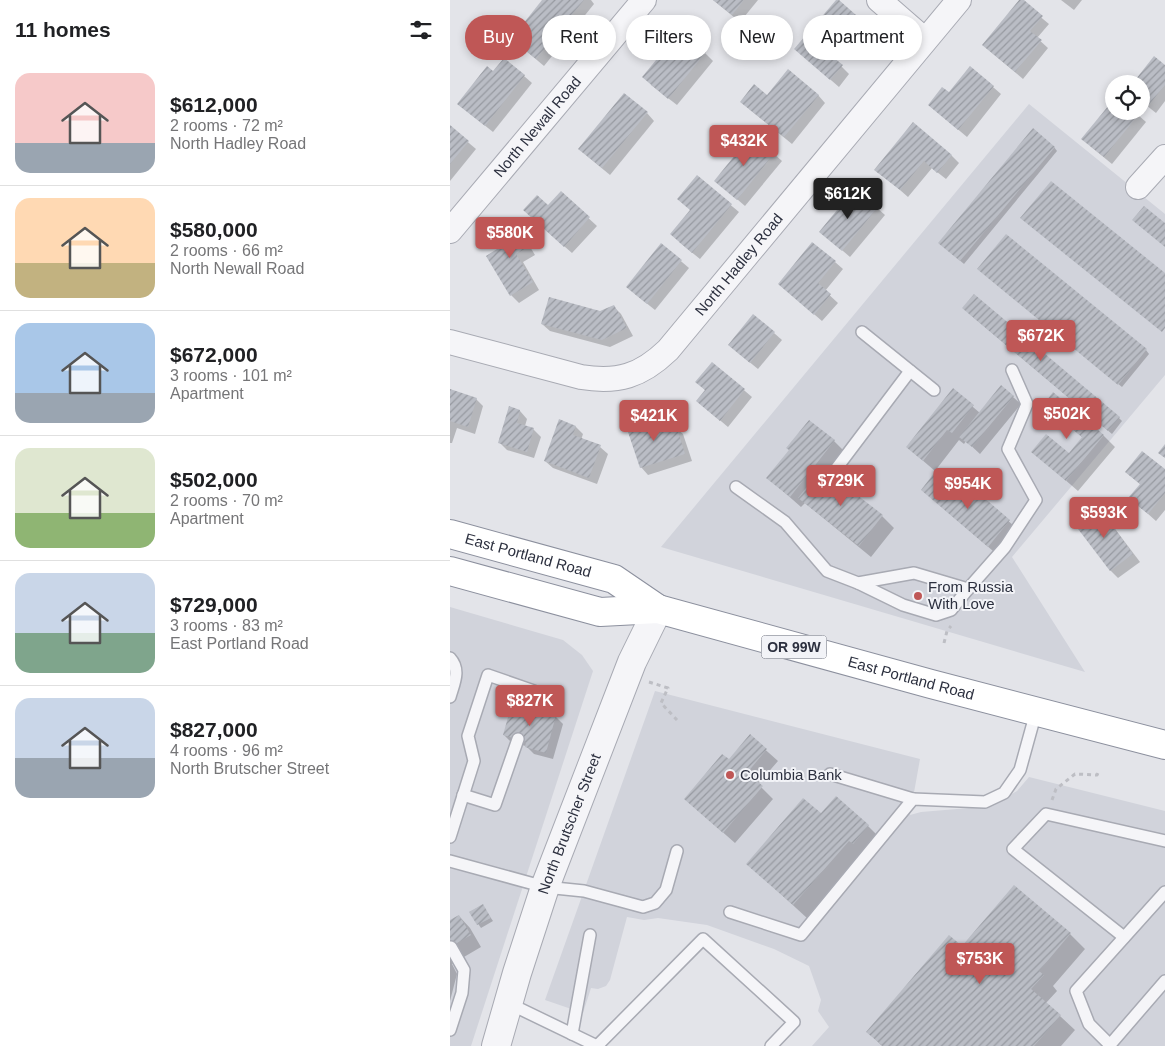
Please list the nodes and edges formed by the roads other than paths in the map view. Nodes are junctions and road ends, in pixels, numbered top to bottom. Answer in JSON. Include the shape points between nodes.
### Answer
{"nodes":[{"id":1,"x":644,"y":0,"type":"edge"},
{"id":2,"x":879,"y":0,"type":"edge"},
{"id":3,"x":959,"y":0,"type":"edge"},
{"id":4,"x":925,"y":40,"type":"junction"},
{"id":5,"x":1165,"y":157,"type":"edge"},
{"id":6,"x":1138,"y":187,"type":"dead end"},
{"id":7,"x":450,"y":231,"type":"edge"},
{"id":8,"x":862,"y":332,"type":"dead end"},
{"id":9,"x":450,"y":342,"type":"edge"},
{"id":10,"x":1012,"y":370,"type":"dead end"},
{"id":11,"x":910,"y":371,"type":"junction"},
{"id":12,"x":934,"y":390,"type":"dead end"},
{"id":13,"x":836,"y":469,"type":"dead end"},
{"id":14,"x":736,"y":486,"type":"dead end"},
{"id":15,"x":450,"y":534,"type":"edge"},
{"id":16,"x":450,"y":571,"type":"edge"},
{"id":17,"x":858,"y":583,"type":"junction"},
{"id":18,"x":968,"y":589,"type":"junction"},
{"id":19,"x":658,"y":609,"type":"junction"},
{"id":20,"x":450,"y":658,"type":"edge"},
{"id":21,"x":450,"y":697,"type":"edge"},
{"id":22,"x":529,"y":707,"type":"dead end"},
{"id":23,"x":1036,"y":712,"type":"junction"},
{"id":24,"x":518,"y":740,"type":"dead end"},
{"id":25,"x":1165,"y":745,"type":"edge"},
{"id":26,"x":830,"y":774,"type":"dead end"},
{"id":27,"x":463,"y":795,"type":"junction"},
{"id":28,"x":913,"y":799,"type":"junction"},
{"id":29,"x":450,"y":837,"type":"edge"},
{"id":30,"x":1165,"y":841,"type":"edge"},
{"id":31,"x":677,"y":852,"type":"dead end"},
{"id":32,"x":450,"y":861,"type":"edge"},
{"id":33,"x":544,"y":887,"type":"junction"},
{"id":34,"x":1165,"y":892,"type":"edge"},
{"id":35,"x":730,"y":912,"type":"dead end"},
{"id":36,"x":590,"y":935,"type":"dead end"},
{"id":37,"x":1124,"y":937,"type":"junction"},
{"id":38,"x":451,"y":946,"type":"edge"},
{"id":39,"x":1165,"y":981,"type":"edge"},
{"id":40,"x":508,"y":1003,"type":"junction"},
{"id":41,"x":450,"y":1030,"type":"edge"},
{"id":42,"x":572,"y":1034,"type":"junction"},
{"id":43,"x":1109,"y":1045,"type":"edge"},
{"id":44,"x":496,"y":1046,"type":"edge"},
{"id":45,"x":597,"y":1046,"type":"edge"},
{"id":46,"x":771,"y":1046,"type":"edge"}],
"edges":[{"from":1,"to":7,"type":"street","name":"North Newall Road"},
{"from":2,"to":4,"type":"street"},
{"from":3,"to":4,"type":"street","name":"North Hadley Road"},
{"from":4,"to":9,"type":"street","name":"North Hadley Road","via":[[668,350],[652,365],[629,375],[602,380]]},
{"from":5,"to":6,"type":"street"},
{"from":8,"to":11,"type":"lane"},
{"from":10,"to":18,"type":"lane","via":[[1027,404],[1008,449],[1036,500],[1005,547]]},
{"from":11,"to":12,"type":"lane"},
{"from":11,"to":13,"type":"lane"},
{"from":14,"to":17,"type":"lane","via":[[785,522],[827,571]]},
{"from":15,"to":19,"type":"highway","name":"East Portland Road","number":"OR 99W","via":[[614,579]]},
{"from":16,"to":19,"type":"highway","name":"East Portland Road","number":"OR 99W","via":[[600,612]]},
{"from":17,"to":18,"type":"lane","via":[[914,572]]},
{"from":17,"to":18,"type":"lane","via":[[903,605],[936,615],[952,610]]},
{"from":19,"to":23,"type":"highway","name":"East Portland Road","number":"OR 99W"},
{"from":19,"to":33,"type":"street","name":"North Brutscher Street","via":[[632,662]]},
{"from":20,"to":21,"type":"lane","via":[[457,674]]},
{"from":22,"to":27,"type":"lane","via":[[534,691],[488,675],[468,736],[474,761]]},
{"from":23,"to":25,"type":"highway","name":"East Portland Road","number":"OR 99W"},
{"from":23,"to":28,"type":"lane","via":[[1020,770],[1004,793],[985,802]]},
{"from":24,"to":27,"type":"lane","via":[[495,805]]},
{"from":26,"to":28,"type":"lane"},
{"from":27,"to":29,"type":"lane"},
{"from":28,"to":35,"type":"lane","via":[[802,935]]},
{"from":30,"to":37,"type":"lane","via":[[1046,814],[1014,849]]},
{"from":31,"to":33,"type":"lane","via":[[666,890],[655,903],[643,907],[584,892]]},
{"from":32,"to":33,"type":"lane"},
{"from":33,"to":40,"type":"street","name":"North Brutscher Street"},
{"from":34,"to":37,"type":"lane"},
{"from":36,"to":42,"type":"lane"},
{"from":37,"to":43,"type":"lane","via":[[1076,991],[1089,1024]]},
{"from":38,"to":41,"type":"lane","via":[[464,970],[462,993]]},
{"from":39,"to":43,"type":"lane"},
{"from":40,"to":42,"type":"lane"},
{"from":40,"to":44,"type":"street","name":"North Brutscher Street"},
{"from":42,"to":45,"type":"lane"},
{"from":45,"to":46,"type":"lane","via":[[703,939],[794,1022]]}]}
